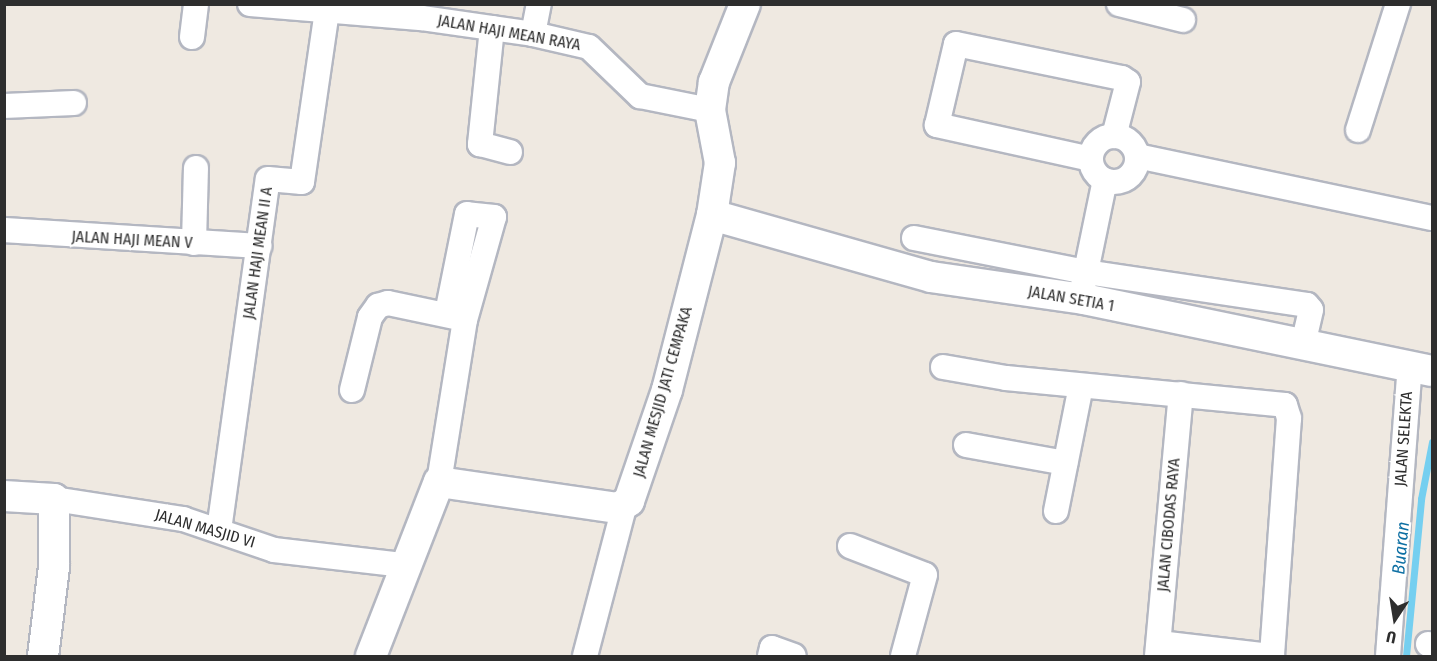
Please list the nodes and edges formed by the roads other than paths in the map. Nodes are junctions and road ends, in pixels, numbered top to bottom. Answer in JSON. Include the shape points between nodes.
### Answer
{"nodes":[{"id":1,"x":196,"y":4,"type":"edge"},
{"id":2,"x":539,"y":4,"type":"edge"},
{"id":3,"x":744,"y":4,"type":"edge"},
{"id":4,"x":1119,"y":4,"type":"edge"},
{"id":5,"x":1398,"y":4,"type":"edge"},
{"id":6,"x":264,"y":5,"type":"edge"},
{"id":7,"x":327,"y":11,"type":"junction"},
{"id":8,"x":423,"y":11,"type":"edge"},
{"id":9,"x":1183,"y":20,"type":"dead end"},
{"id":10,"x":492,"y":28,"type":"junction"},
{"id":11,"x":533,"y":34,"type":"junction"},
{"id":12,"x":192,"y":37,"type":"dead end"},
{"id":13,"x":74,"y":104,"type":"dead end"},
{"id":14,"x":4,"y":106,"type":"edge"},
{"id":15,"x":710,"y":110,"type":"junction"},
{"id":16,"x":1358,"y":130,"type":"dead end"},
{"id":17,"x":1114,"y":136,"type":"junction"},
{"id":18,"x":510,"y":152,"type":"dead end"},
{"id":19,"x":1137,"y":156,"type":"junction"},
{"id":20,"x":1091,"y":159,"type":"junction"},
{"id":21,"x":196,"y":168,"type":"dead end"},
{"id":22,"x":1105,"y":180,"type":"junction"},
{"id":23,"x":712,"y":215,"type":"junction"},
{"id":24,"x":1432,"y":218,"type":"edge"},
{"id":25,"x":4,"y":230,"type":"edge"},
{"id":26,"x":914,"y":238,"type":"dead end"},
{"id":27,"x":194,"y":243,"type":"junction"},
{"id":28,"x":260,"y":246,"type":"junction"},
{"id":29,"x":1085,"y":286,"type":"junction"},
{"id":30,"x":1303,"y":346,"type":"junction"},
{"id":31,"x":943,"y":367,"type":"dead end"},
{"id":32,"x":1421,"y":368,"type":"edge"},
{"id":33,"x":1081,"y":386,"type":"junction"},
{"id":34,"x":352,"y":390,"type":"dead end"},
{"id":35,"x":1181,"y":394,"type":"junction"},
{"id":36,"x":966,"y":445,"type":"dead end"},
{"id":37,"x":1065,"y":463,"type":"junction"},
{"id":38,"x":439,"y":482,"type":"junction"},
{"id":39,"x":4,"y":496,"type":"edge"},
{"id":40,"x":54,"y":499,"type":"junction"},
{"id":41,"x":624,"y":507,"type":"junction"},
{"id":42,"x":1056,"y":511,"type":"dead end"},
{"id":43,"x":219,"y":530,"type":"junction"},
{"id":44,"x":850,"y":546,"type":"dead end"},
{"id":45,"x":404,"y":565,"type":"junction"},
{"id":46,"x":1158,"y":650,"type":"edge"},
{"id":47,"x":1272,"y":656,"type":"edge"},
{"id":48,"x":43,"y":657,"type":"edge"},
{"id":49,"x":371,"y":657,"type":"edge"},
{"id":50,"x":585,"y":657,"type":"edge"},
{"id":51,"x":770,"y":657,"type":"edge"},
{"id":52,"x":794,"y":657,"type":"edge"},
{"id":53,"x":903,"y":657,"type":"edge"},
{"id":54,"x":1388,"y":657,"type":"edge"}],
"edges":[{"from":1,"to":12,"type":"street"},
{"from":2,"to":11,"type":"street"},
{"from":3,"to":15,"type":"street","via":[[714,82]]},
{"from":4,"to":9,"type":"street"},
{"from":5,"to":16,"type":"street"},
{"from":6,"to":7,"type":"street","name":"JALAN HAJI MEAN RAYA"},
{"from":7,"to":8,"type":"street","name":"JALAN HAJI MEAN RAYA"},
{"from":7,"to":28,"type":"street","name":"JALAN HAJI MEAN II A","via":[[302,182],[267,179]]},
{"from":8,"to":10,"type":"street","name":"JALAN HAJI MEAN RAYA"},
{"from":10,"to":11,"type":"street","name":"JALAN HAJI MEAN RAYA"},
{"from":10,"to":18,"type":"street","via":[[480,144]]},
{"from":11,"to":15,"type":"street","name":"JALAN HAJI MEAN RAYA","via":[[589,47],[640,96]]},
{"from":13,"to":14,"type":"street"},
{"from":15,"to":23,"type":"street","name":"JALAN MESJID JATI CEMPAKA","via":[[719,143]]},
{"from":17,"to":19,"type":"street","via":[[1129,142]]},
{"from":17,"to":20,"type":"street","via":[[1098,143]]},
{"from":17,"to":20,"type":"street","via":[[1128,82],[1122,78],[956,44],[937,125]]},
{"from":19,"to":22,"type":"street","via":[[1128,177]]},
{"from":19,"to":24,"type":"street"},
{"from":20,"to":22,"type":"street"},
{"from":21,"to":27,"type":"street"},
{"from":22,"to":29,"type":"street"},
{"from":23,"to":29,"type":"street","name":"JALAN SETIA 1","via":[[931,278]]},
{"from":23,"to":41,"type":"street","name":"JALAN MESJID JATI CEMPAKA","via":[[667,390],[634,492]]},
{"from":25,"to":27,"type":"street","name":"JALAN HAJI MEAN V"},
{"from":26,"to":29,"type":"street"},
{"from":27,"to":28,"type":"street","name":"JALAN HAJI MEAN V"},
{"from":28,"to":43,"type":"street","name":"JALAN HAJI MEAN II A"},
{"from":29,"to":30,"type":"street","name":"JALAN SETIA 1"},
{"from":29,"to":30,"type":"street","via":[[1307,304],[1311,310]]},
{"from":30,"to":32,"type":"street","name":"JALAN SETIA 1"},
{"from":31,"to":33,"type":"street"},
{"from":32,"to":54,"type":"street","name":"JALAN SELEKTA"},
{"from":33,"to":35,"type":"street"},
{"from":33,"to":37,"type":"street"},
{"from":34,"to":38,"type":"street","via":[[370,317],[378,306],[388,303],[456,317]]},
{"from":35,"to":46,"type":"street","name":"JALAN CIBODAS RAYA"},
{"from":35,"to":47,"type":"street","via":[[1285,405],[1289,411]]},
{"from":36,"to":37,"type":"street"},
{"from":37,"to":42,"type":"street"},
{"from":38,"to":41,"type":"street"},
{"from":38,"to":45,"type":"street"},
{"from":39,"to":40,"type":"street","name":"JALAN MASJID VI"},
{"from":40,"to":43,"type":"street","name":"JALAN MASJID VI","via":[[141,510]]},
{"from":40,"to":48,"type":"street","via":[[54,567]]},
{"from":41,"to":50,"type":"street"},
{"from":43,"to":45,"type":"street","name":"JALAN MASJID VI","via":[[274,550]]},
{"from":44,"to":53,"type":"street","via":[[925,575]]},
{"from":45,"to":49,"type":"street"},
{"from":46,"to":47,"type":"street"},
{"from":51,"to":52,"type":"street","via":[[772,648]]}]}
